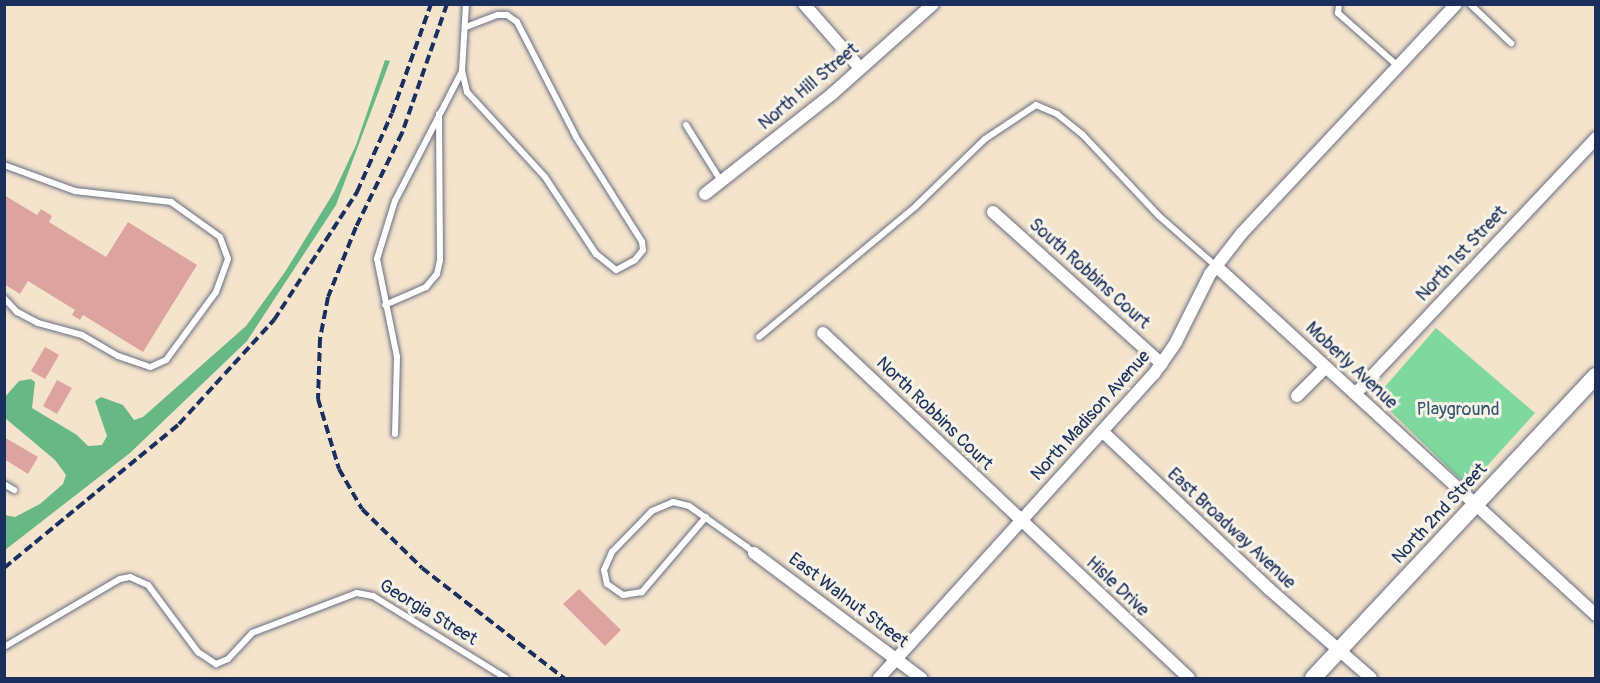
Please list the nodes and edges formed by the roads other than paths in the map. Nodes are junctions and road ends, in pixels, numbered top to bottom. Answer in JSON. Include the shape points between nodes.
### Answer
{"nodes":[{"id":1,"x":466,"y":4,"type":"edge"},
{"id":2,"x":804,"y":4,"type":"edge"},
{"id":3,"x":933,"y":4,"type":"edge"},
{"id":4,"x":1339,"y":4,"type":"edge"},
{"id":5,"x":1456,"y":4,"type":"edge"},
{"id":6,"x":1470,"y":4,"type":"edge"},
{"id":7,"x":466,"y":27,"type":"junction"},
{"id":8,"x":1511,"y":43,"type":"dead end"},
{"id":9,"x":1399,"y":67,"type":"junction"},
{"id":10,"x":860,"y":68,"type":"junction"},
{"id":11,"x":462,"y":71,"type":"junction"},
{"id":12,"x":439,"y":110,"type":"junction"},
{"id":13,"x":686,"y":125,"type":"dead end"},
{"id":14,"x":1595,"y":140,"type":"edge"},
{"id":15,"x":4,"y":165,"type":"edge"},
{"id":16,"x":721,"y":181,"type":"junction"},
{"id":17,"x":705,"y":194,"type":"dead end"},
{"id":18,"x":993,"y":212,"type":"dead end"},
{"id":19,"x":1216,"y":266,"type":"junction"},
{"id":20,"x":4,"y":298,"type":"edge"},
{"id":21,"x":385,"y":305,"type":"junction"},
{"id":22,"x":823,"y":333,"type":"dead end"},
{"id":23,"x":759,"y":336,"type":"dead end"},
{"id":24,"x":1162,"y":364,"type":"junction"},
{"id":25,"x":1326,"y":368,"type":"junction"},
{"id":26,"x":1596,"y":376,"type":"edge"},
{"id":27,"x":1355,"y":394,"type":"junction"},
{"id":28,"x":1297,"y":396,"type":"dead end"},
{"id":29,"x":1102,"y":431,"type":"junction"},
{"id":30,"x":395,"y":434,"type":"dead end"},
{"id":31,"x":4,"y":484,"type":"edge"},
{"id":32,"x":14,"y":490,"type":"dead end"},
{"id":33,"x":1475,"y":504,"type":"junction"},
{"id":34,"x":706,"y":517,"type":"junction"},
{"id":35,"x":1020,"y":521,"type":"junction"},
{"id":36,"x":754,"y":552,"type":"joint"},
{"id":37,"x":1596,"y":615,"type":"edge"},
{"id":38,"x":4,"y":647,"type":"edge"},
{"id":39,"x":1339,"y":651,"type":"junction"},
{"id":40,"x":896,"y":659,"type":"junction"},
{"id":41,"x":506,"y":678,"type":"edge"},
{"id":42,"x":879,"y":678,"type":"edge"},
{"id":43,"x":921,"y":678,"type":"edge"},
{"id":44,"x":1188,"y":678,"type":"edge"},
{"id":45,"x":1313,"y":678,"type":"edge"},
{"id":46,"x":1371,"y":678,"type":"edge"}],
"edges":[{"from":1,"to":7,"type":"lane"},
{"from":2,"to":10,"type":"street"},
{"from":3,"to":10,"type":"street","name":"North Hill Street"},
{"from":4,"to":9,"type":"lane","via":[[1338,13]]},
{"from":5,"to":9,"type":"street","name":"North Madison Avenue"},
{"from":6,"to":8,"type":"lane"},
{"from":7,"to":11,"type":"lane"},
{"from":7,"to":11,"type":"lane","via":[[498,15],[507,15],[517,22],[576,137],[642,242],[643,250],[634,260],[616,270],[596,254],[545,177],[467,92]]},
{"from":9,"to":19,"type":"street","name":"North Madison Avenue"},
{"from":10,"to":16,"type":"street","name":"North Hill Street"},
{"from":11,"to":12,"type":"lane"},
{"from":12,"to":21,"type":"lane","via":[[395,201],[377,259]]},
{"from":12,"to":21,"type":"lane","via":[[437,274],[426,287]]},
{"from":13,"to":16,"type":"lane"},
{"from":14,"to":27,"type":"street","name":"North 1st Street"},
{"from":15,"to":20,"type":"lane","via":[[75,191],[171,202],[220,237],[228,259],[216,292],[166,360],[150,367],[118,357],[82,335],[38,323],[17,312]]},
{"from":16,"to":17,"type":"street","name":"North Hill Street"},
{"from":18,"to":24,"type":"street","name":"South Robbins Court"},
{"from":19,"to":23,"type":"lane","via":[[1159,216],[1082,134],[1057,114],[1036,105],[985,139],[907,213]]},
{"from":19,"to":24,"type":"street","name":"North Madison Avenue"},
{"from":19,"to":25,"type":"street","name":"Moberly Avenue"},
{"from":21,"to":30,"type":"lane","via":[[397,357]]},
{"from":22,"to":35,"type":"street","name":"North Robbins Court"},
{"from":24,"to":29,"type":"street","name":"North Madison Avenue"},
{"from":25,"to":27,"type":"street","name":"Moberly Avenue"},
{"from":25,"to":28,"type":"street"},
{"from":26,"to":33,"type":"main road","name":"North 2nd Street"},
{"from":27,"to":33,"type":"street","name":"Moberly Avenue"},
{"from":29,"to":35,"type":"street","name":"North Madison Avenue"},
{"from":29,"to":39,"type":"street","name":"East Broadway Avenue"},
{"from":31,"to":32,"type":"lane"},
{"from":33,"to":37,"type":"street","name":"Moberly Avenue"},
{"from":33,"to":39,"type":"main road","name":"North 2nd Street"},
{"from":34,"to":34,"type":"lane","via":[[679,502],[652,511],[612,552],[604,570],[608,584],[624,595],[642,592]]},
{"from":34,"to":36,"type":"lane"},
{"from":35,"to":40,"type":"street","name":"North Madison Avenue"},
{"from":35,"to":44,"type":"street","name":"Hisle Drive"},
{"from":36,"to":40,"type":"street","name":"East Walnut Street"},
{"from":38,"to":41,"type":"lane","name":"Georgia Street","via":[[120,579],[130,577],[148,585],[207,661],[222,663],[252,633],[357,593],[374,596]]},
{"from":39,"to":45,"type":"main road","name":"North 2nd Street"},
{"from":39,"to":46,"type":"street","name":"East Broadway Avenue"},
{"from":40,"to":42,"type":"street","name":"North Madison Avenue"},
{"from":40,"to":43,"type":"street","name":"East Walnut Street"}]}
